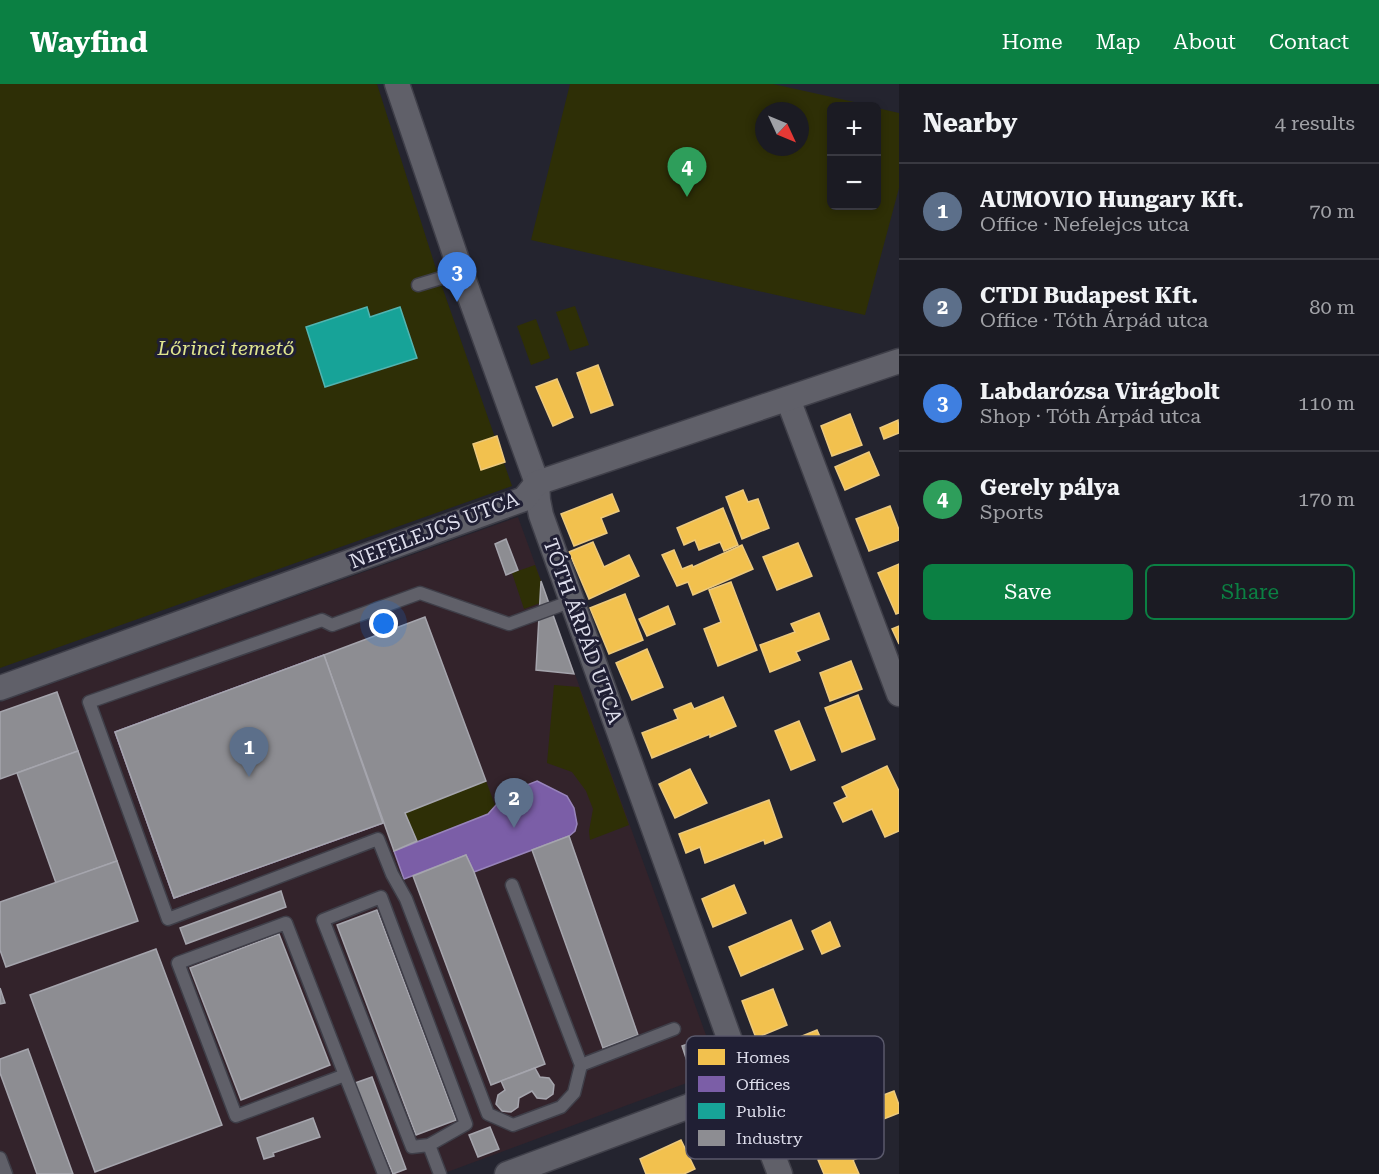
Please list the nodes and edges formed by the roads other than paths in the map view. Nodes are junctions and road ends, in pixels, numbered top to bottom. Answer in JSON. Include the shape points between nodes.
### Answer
{"nodes":[{"id":1,"x":397,"y":84,"type":"edge"},
{"id":2,"x":461,"y":272,"type":"junction"},
{"id":3,"x":418,"y":285,"type":"dead end"},
{"id":4,"x":899,"y":361,"type":"edge"},
{"id":5,"x":788,"y":399,"type":"junction"},
{"id":6,"x":537,"y":483,"type":"junction"},
{"id":7,"x":572,"y":601,"type":"junction"},
{"id":8,"x":0,"y":688,"type":"edge"},
{"id":9,"x":899,"y":694,"type":"edge"},
{"id":10,"x":512,"y":885,"type":"dead end"},
{"id":11,"x":674,"y":1029,"type":"dead end"},
{"id":12,"x":728,"y":1036,"type":"edge"},
{"id":13,"x":581,"y":1065,"type":"junction"},
{"id":14,"x":345,"y":1075,"type":"junction"},
{"id":15,"x":686,"y":1107,"type":"edge"},
{"id":16,"x":429,"y":1145,"type":"junction"},
{"id":17,"x":0,"y":1158,"type":"edge"},
{"id":18,"x":774,"y":1159,"type":"edge"},
{"id":19,"x":6,"y":1174,"type":"edge"},
{"id":20,"x":384,"y":1174,"type":"edge"},
{"id":21,"x":440,"y":1174,"type":"edge"},
{"id":22,"x":507,"y":1174,"type":"edge"},
{"id":23,"x":780,"y":1174,"type":"edge"}],
"edges":[{"from":1,"to":2,"type":"street","name":"TÓTH ÁRPÁD UTCA"},
{"from":2,"to":3,"type":"lane"},
{"from":2,"to":6,"type":"street","name":"TÓTH ÁRPÁD UTCA"},
{"from":4,"to":5,"type":"street","name":"NEFELEJCS UTCA"},
{"from":5,"to":6,"type":"street","name":"NEFELEJCS UTCA"},
{"from":5,"to":9,"type":"street"},
{"from":6,"to":7,"type":"street","name":"TÓTH ÁRPÁD UTCA","via":[[541,515]]},
{"from":6,"to":8,"type":"street","name":"NEFELEJCS UTCA","via":[[524,499]]},
{"from":7,"to":12,"type":"street","name":"TÓTH ÁRPÁD UTCA"},
{"from":7,"to":13,"type":"lane","via":[[509,624],[420,592],[332,625],[322,620],[89,702],[168,918],[378,839],[406,899],[488,1114],[513,1125],[561,1107],[573,1093]]},
{"from":10,"to":13,"type":"lane"},
{"from":11,"to":13,"type":"lane"},
{"from":14,"to":14,"type":"lane","via":[[236,1116],[178,963],[286,923]]},
{"from":14,"to":20,"type":"lane"},
{"from":15,"to":22,"type":"street"},
{"from":16,"to":16,"type":"lane","via":[[466,1124],[381,897],[323,920],[412,1147]]},
{"from":16,"to":21,"type":"lane"},
{"from":17,"to":19,"type":"lane"},
{"from":18,"to":23,"type":"street","name":"TÓTH ÁRPÁD UTCA"}]}
